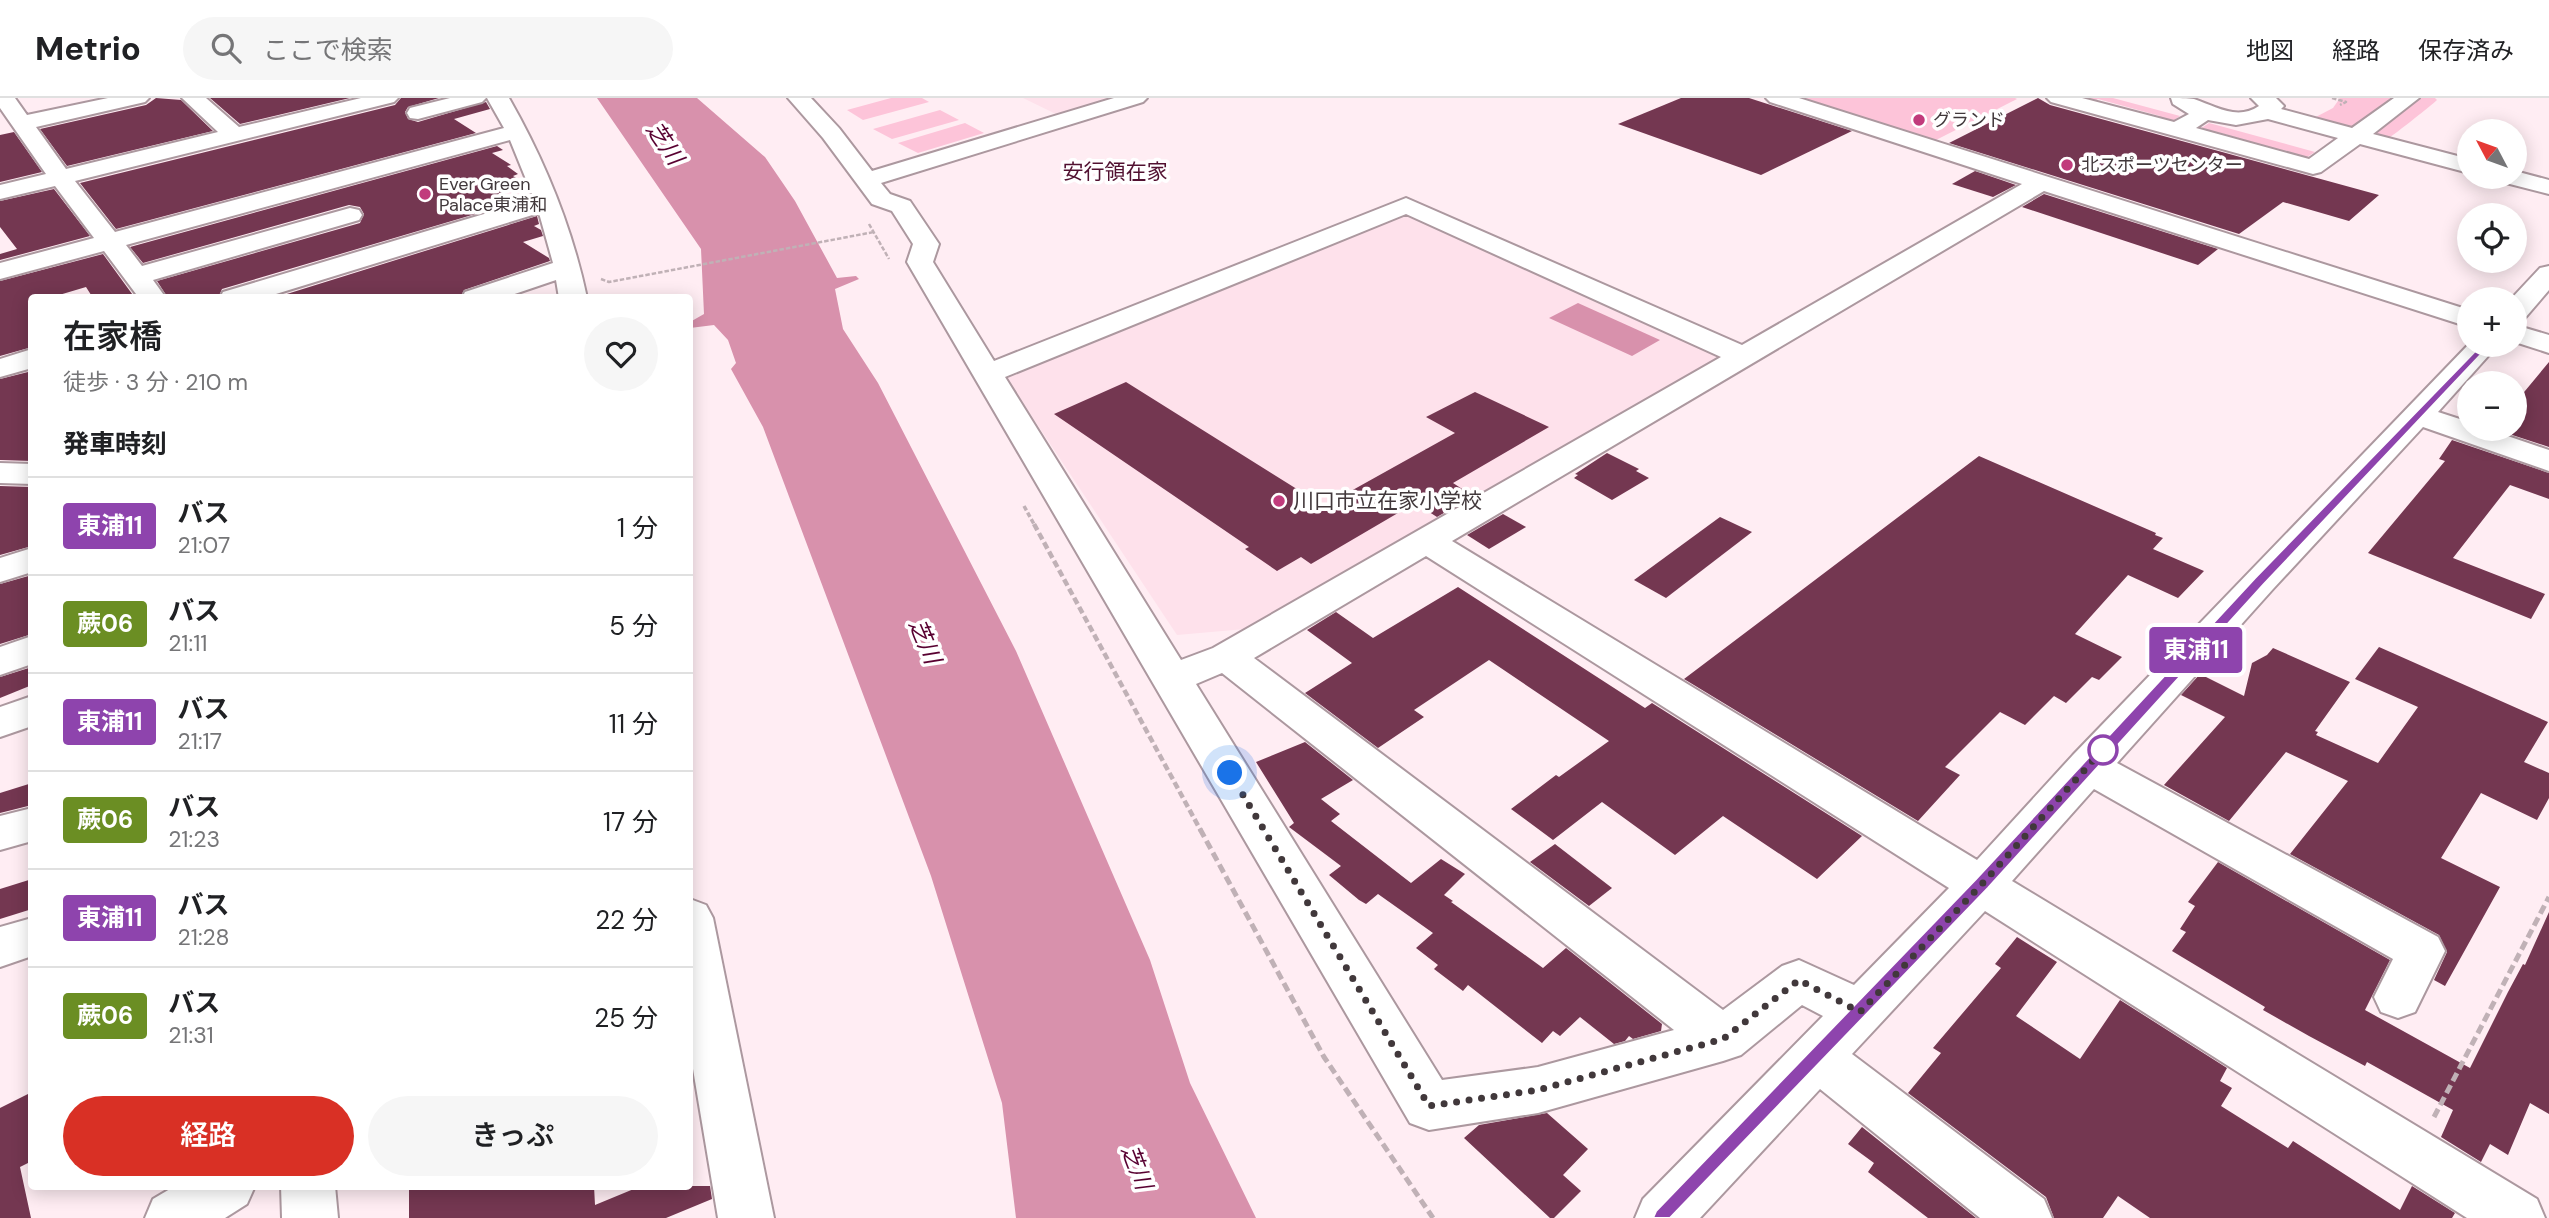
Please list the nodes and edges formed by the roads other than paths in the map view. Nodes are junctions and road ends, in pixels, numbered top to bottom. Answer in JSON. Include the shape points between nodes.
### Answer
{"nodes":[{"id":1,"x":4,"y":98,"type":"edge"},
{"id":2,"x":138,"y":98,"type":"edge"},
{"id":3,"x":194,"y":98,"type":"edge"},
{"id":4,"x":387,"y":98,"type":"edge"},
{"id":5,"x":475,"y":98,"type":"edge"},
{"id":6,"x":498,"y":98,"type":"edge"},
{"id":7,"x":799,"y":98,"type":"edge"},
{"id":8,"x":1136,"y":98,"type":"edge"},
{"id":9,"x":1777,"y":98,"type":"edge"},
{"id":10,"x":2058,"y":98,"type":"edge"},
{"id":11,"x":2179,"y":98,"type":"edge"},
{"id":12,"x":2408,"y":98,"type":"edge"},
{"id":13,"x":2264,"y":105,"type":"edge"},
{"id":14,"x":356,"y":106,"type":"junction"},
{"id":15,"x":418,"y":113,"type":"dead end"},
{"id":16,"x":2207,"y":113,"type":"junction"},
{"id":17,"x":378,"y":122,"type":"dead end"},
{"id":18,"x":23,"y":124,"type":"junction"},
{"id":19,"x":2177,"y":130,"type":"junction"},
{"id":20,"x":517,"y":131,"type":"junction"},
{"id":21,"x":235,"y":136,"type":"junction"},
{"id":22,"x":2358,"y":137,"type":"junction"},
{"id":23,"x":2457,"y":163,"type":"edge"},
{"id":24,"x":61,"y":178,"type":"junction"},
{"id":25,"x":867,"y":180,"type":"junction"},
{"id":26,"x":2527,"y":181,"type":"edge"},
{"id":27,"x":2041,"y":183,"type":"junction"},
{"id":28,"x":2549,"y":187,"type":"edge"},
{"id":29,"x":0,"y":192,"type":"edge"},
{"id":30,"x":547,"y":203,"type":"junction"},
{"id":31,"x":350,"y":215,"type":"dead end"},
{"id":32,"x":111,"y":241,"type":"junction"},
{"id":33,"x":568,"y":267,"type":"junction"},
{"id":34,"x":0,"y":271,"type":"edge"},
{"id":35,"x":2549,"y":274,"type":"edge"},
{"id":36,"x":137,"y":276,"type":"junction"},
{"id":37,"x":150,"y":294,"type":"edge"},
{"id":38,"x":246,"y":294,"type":"edge"},
{"id":39,"x":487,"y":294,"type":"edge"},
{"id":40,"x":572,"y":294,"type":"edge"},
{"id":41,"x":2531,"y":303,"type":"edge"},
{"id":42,"x":2457,"y":315,"type":"edge"},
{"id":43,"x":2527,"y":337,"type":"edge"},
{"id":44,"x":2549,"y":344,"type":"edge"},
{"id":45,"x":1743,"y":356,"type":"junction"},
{"id":46,"x":2475,"y":357,"type":"edge"},
{"id":47,"x":28,"y":359,"type":"edge"},
{"id":48,"x":0,"y":368,"type":"edge"},
{"id":49,"x":987,"y":374,"type":"junction"},
{"id":50,"x":2440,"y":407,"type":"edge"},
{"id":51,"x":2527,"y":429,"type":"edge"},
{"id":52,"x":2549,"y":437,"type":"edge"},
{"id":53,"x":2549,"y":461,"type":"edge"},
{"id":54,"x":0,"y":473,"type":"edge"},
{"id":55,"x":28,"y":474,"type":"edge"},
{"id":56,"x":1425,"y":540,"type":"junction"},
{"id":57,"x":28,"y":560,"type":"edge"},
{"id":58,"x":0,"y":571,"type":"edge"},
{"id":59,"x":28,"y":651,"type":"edge"},
{"id":60,"x":1227,"y":657,"type":"junction"},
{"id":61,"x":0,"y":662,"type":"edge"},
{"id":62,"x":1173,"y":678,"type":"junction"},
{"id":63,"x":28,"y":712,"type":"edge"},
{"id":64,"x":0,"y":723,"type":"edge"},
{"id":65,"x":2088,"y":766,"type":"junction"},
{"id":66,"x":28,"y":825,"type":"edge"},
{"id":67,"x":0,"y":833,"type":"edge"},
{"id":68,"x":1982,"y":884,"type":"junction"},
{"id":69,"x":28,"y":938,"type":"edge"},
{"id":70,"x":693,"y":939,"type":"edge"},
{"id":71,"x":0,"y":947,"type":"edge"},
{"id":72,"x":2398,"y":997,"type":"dead end"},
{"id":73,"x":1860,"y":1012,"type":"junction"},
{"id":74,"x":1723,"y":1039,"type":"junction"},
{"id":75,"x":1817,"y":1057,"type":"junction"},
{"id":76,"x":221,"y":1190,"type":"edge"},
{"id":77,"x":309,"y":1190,"type":"edge"},
{"id":78,"x":173,"y":1218,"type":"edge"},
{"id":79,"x":310,"y":1218,"type":"edge"},
{"id":80,"x":746,"y":1218,"type":"edge"},
{"id":81,"x":1663,"y":1218,"type":"edge"},
{"id":82,"x":2024,"y":1218,"type":"edge"},
{"id":83,"x":2517,"y":1218,"type":"edge"}],
"edges":[{"from":1,"to":18,"type":"street"},
{"from":2,"to":18,"type":"street"},
{"from":3,"to":21,"type":"street"},
{"from":4,"to":14,"type":"street"},
{"from":5,"to":15,"type":"street"},
{"from":6,"to":20,"type":"street"},
{"from":7,"to":25,"type":"street"},
{"from":8,"to":25,"type":"street"},
{"from":9,"to":27,"type":"street"},
{"from":10,"to":19,"type":"street"},
{"from":11,"to":16,"type":"street"},
{"from":12,"to":22,"type":"street"},
{"from":13,"to":16,"type":"street","via":[[2255,117]]},
{"from":13,"to":22,"type":"street"},
{"from":14,"to":17,"type":"street"},
{"from":14,"to":21,"type":"street"},
{"from":16,"to":19,"type":"street"},
{"from":18,"to":24,"type":"street"},
{"from":19,"to":22,"type":"street","via":[[2314,167]]},
{"from":20,"to":30,"type":"street"},
{"from":20,"to":32,"type":"street"},
{"from":21,"to":24,"type":"street"},
{"from":22,"to":23,"type":"street"},
{"from":24,"to":29,"type":"street"},
{"from":24,"to":32,"type":"street"},
{"from":25,"to":49,"type":"street","via":[[881,199],[901,206],[926,244],[920,262]]},
{"from":26,"to":28,"type":"street"},
{"from":27,"to":42,"type":"street"},
{"from":27,"to":45,"type":"street"},
{"from":30,"to":33,"type":"street"},
{"from":30,"to":38,"type":"street"},
{"from":31,"to":36,"type":"street"},
{"from":32,"to":34,"type":"street"},
{"from":32,"to":36,"type":"street"},
{"from":33,"to":39,"type":"street"},
{"from":33,"to":40,"type":"street"},
{"from":35,"to":41,"type":"street"},
{"from":36,"to":37,"type":"street"},
{"from":43,"to":44,"type":"street"},
{"from":45,"to":49,"type":"street","via":[[1406,205]]},
{"from":45,"to":56,"type":"street"},
{"from":46,"to":50,"type":"street"},
{"from":47,"to":48,"type":"street"},
{"from":49,"to":62,"type":"street"},
{"from":50,"to":53,"type":"street"},
{"from":50,"to":65,"type":"street"},
{"from":51,"to":52,"type":"street"},
{"from":54,"to":55,"type":"street"},
{"from":56,"to":60,"type":"street"},
{"from":56,"to":68,"type":"street"},
{"from":57,"to":58,"type":"street"},
{"from":59,"to":61,"type":"street"},
{"from":60,"to":62,"type":"street"},
{"from":60,"to":74,"type":"street"},
{"from":62,"to":74,"type":"street","via":[[1429,1106],[1538,1090]]},
{"from":63,"to":64,"type":"street"},
{"from":65,"to":68,"type":"street"},
{"from":65,"to":72,"type":"street","via":[[2421,951]]},
{"from":66,"to":67,"type":"street"},
{"from":68,"to":73,"type":"street"},
{"from":68,"to":83,"type":"street"},
{"from":69,"to":71,"type":"street"},
{"from":70,"to":80,"type":"street"},
{"from":73,"to":74,"type":"street","via":[[1799,980]]},
{"from":73,"to":75,"type":"street"},
{"from":75,"to":81,"type":"street"},
{"from":75,"to":82,"type":"street"},
{"from":76,"to":78,"type":"street"},
{"from":77,"to":79,"type":"street"}]}
